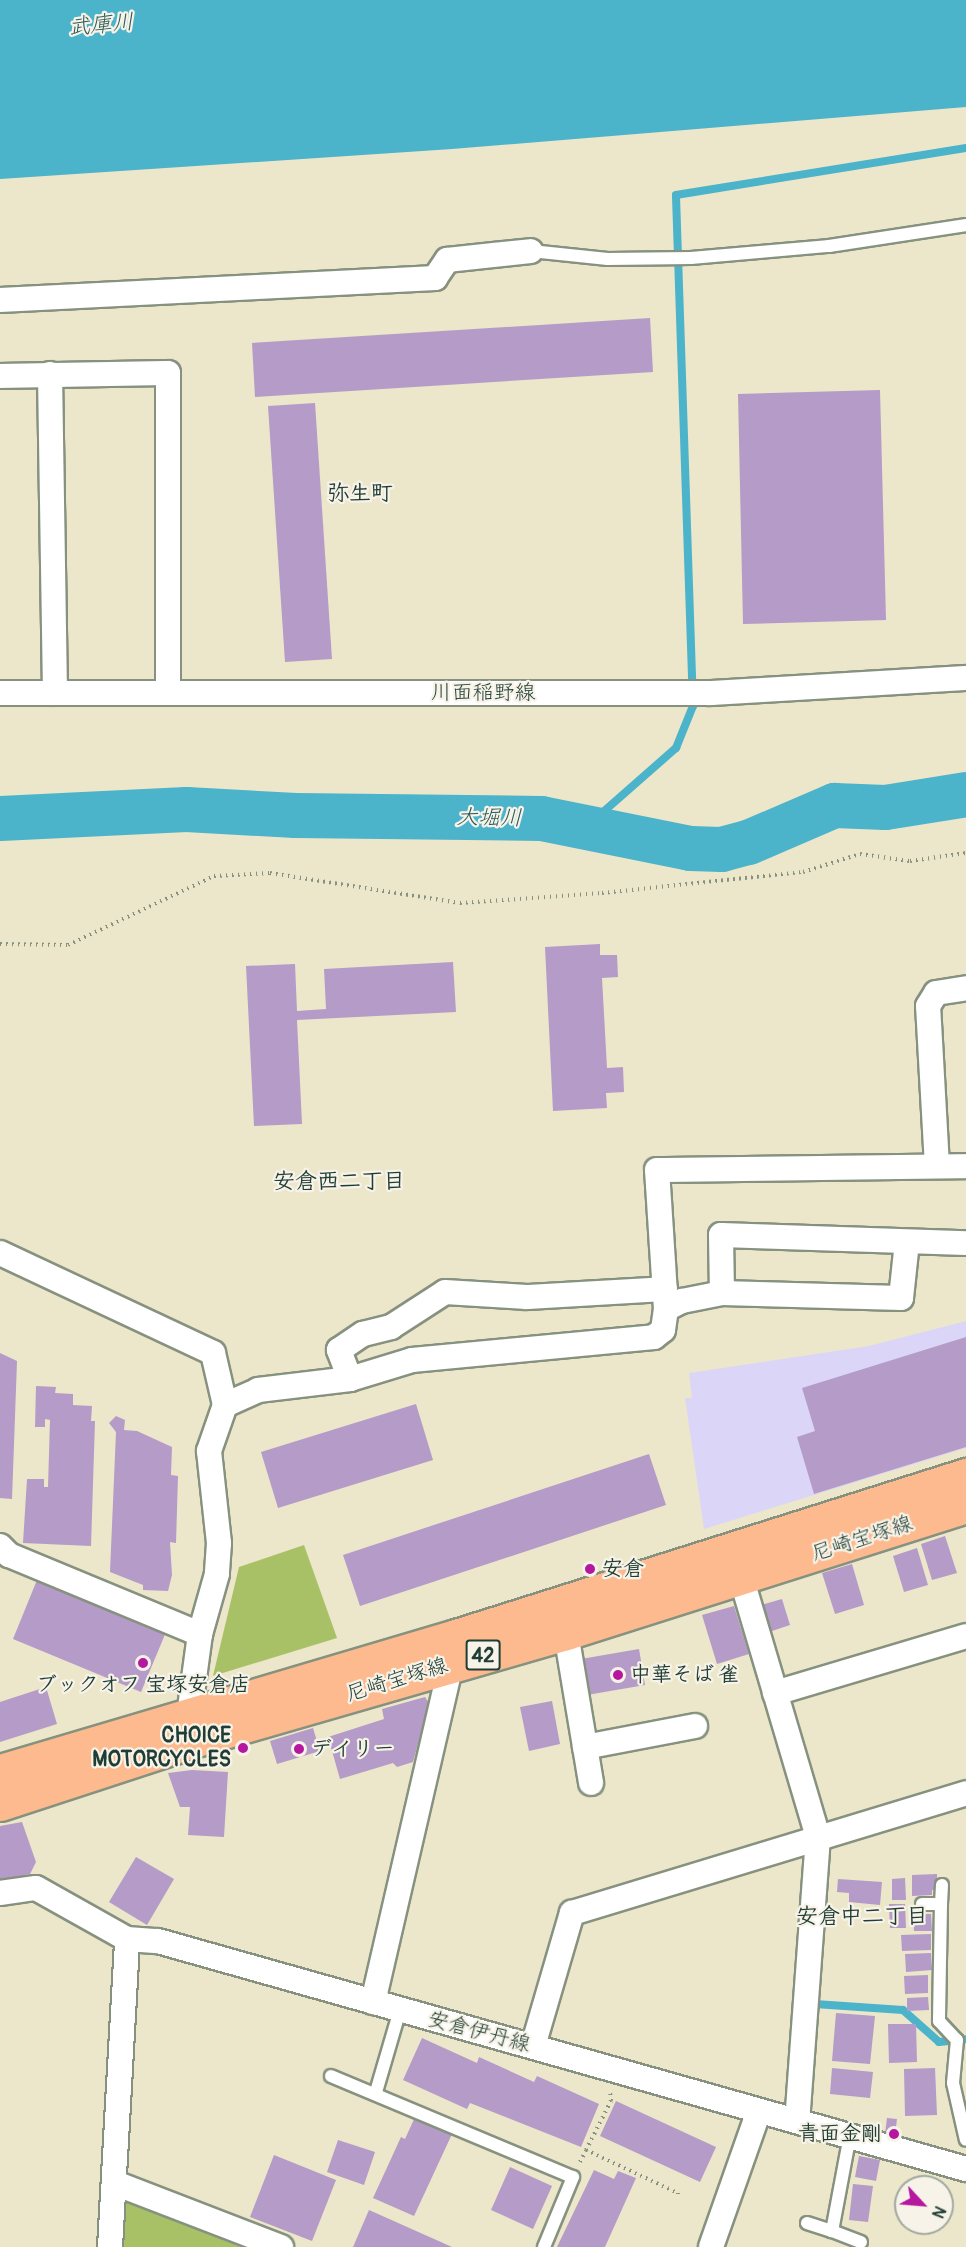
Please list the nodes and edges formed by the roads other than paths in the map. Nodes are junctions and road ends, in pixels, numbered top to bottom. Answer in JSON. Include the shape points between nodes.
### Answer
{"nodes":[{"id":1,"x":966,"y":225,"type":"edge"},
{"id":2,"x":531,"y":251,"type":"joint"},
{"id":3,"x":0,"y":300,"type":"edge"},
{"id":4,"x":50,"y":374,"type":"junction"},
{"id":5,"x":0,"y":376,"type":"edge"},
{"id":6,"x":966,"y":678,"type":"edge"},
{"id":7,"x":168,"y":692,"type":"junction"},
{"id":8,"x":0,"y":693,"type":"edge"},
{"id":9,"x":55,"y":693,"type":"junction"},
{"id":10,"x":966,"y":988,"type":"edge"},
{"id":11,"x":937,"y":1166,"type":"junction"},
{"id":12,"x":966,"y":1166,"type":"edge"},
{"id":13,"x":907,"y":1242,"type":"junction"},
{"id":14,"x":966,"y":1243,"type":"edge"},
{"id":15,"x":0,"y":1253,"type":"edge"},
{"id":16,"x":722,"y":1293,"type":"junction"},
{"id":17,"x":666,"y":1299,"type":"junction"},
{"id":18,"x":350,"y":1379,"type":"junction"},
{"id":19,"x":225,"y":1405,"type":"junction"},
{"id":20,"x":966,"y":1475,"type":"edge"},
{"id":21,"x":966,"y":1506,"type":"edge"},
{"id":22,"x":0,"y":1546,"type":"edge"},
{"id":23,"x":741,"y":1577,"type":"junction"},
{"id":24,"x":566,"y":1633,"type":"junction"},
{"id":25,"x":200,"y":1634,"type":"junction"},
{"id":26,"x":966,"y":1636,"type":"edge"},
{"id":27,"x":451,"y":1664,"type":"junction"},
{"id":28,"x":775,"y":1693,"type":"junction"},
{"id":29,"x":695,"y":1726,"type":"dead end"},
{"id":30,"x":194,"y":1727,"type":"junction"},
{"id":31,"x":585,"y":1747,"type":"junction"},
{"id":32,"x":0,"y":1771,"type":"edge"},
{"id":33,"x":591,"y":1783,"type":"dead end"},
{"id":34,"x":966,"y":1793,"type":"edge"},
{"id":35,"x":0,"y":1804,"type":"edge"},
{"id":36,"x":818,"y":1837,"type":"junction"},
{"id":37,"x":942,"y":1885,"type":"dead end"},
{"id":38,"x":0,"y":1893,"type":"edge"},
{"id":39,"x":922,"y":1904,"type":"dead end"},
{"id":40,"x":941,"y":1904,"type":"junction"},
{"id":41,"x":127,"y":1939,"type":"junction"},
{"id":42,"x":373,"y":2002,"type":"junction"},
{"id":43,"x":400,"y":2010,"type":"junction"},
{"id":44,"x":962,"y":2039,"type":"edge"},
{"id":45,"x":533,"y":2046,"type":"junction"},
{"id":46,"x":331,"y":2076,"type":"dead end"},
{"id":47,"x":376,"y":2092,"type":"junction"},
{"id":48,"x":961,"y":2099,"type":"edge"},
{"id":49,"x":759,"y":2111,"type":"junction"},
{"id":50,"x":797,"y":2120,"type":"junction"},
{"id":51,"x":850,"y":2135,"type":"junction"},
{"id":52,"x":966,"y":2140,"type":"edge"},
{"id":53,"x":966,"y":2169,"type":"edge"},
{"id":54,"x":115,"y":2183,"type":"junction"},
{"id":55,"x":807,"y":2223,"type":"dead end"},
{"id":56,"x":832,"y":2231,"type":"junction"},
{"id":57,"x":861,"y":2242,"type":"dead end"},
{"id":58,"x":110,"y":2247,"type":"edge"},
{"id":59,"x":281,"y":2247,"type":"edge"},
{"id":60,"x":544,"y":2247,"type":"edge"},
{"id":61,"x":711,"y":2247,"type":"edge"}],
"edges":[{"from":1,"to":2,"type":"lane","via":[[829,246],[688,257],[608,260]]},
{"from":2,"to":3,"type":"street","via":[[447,260],[435,278]]},
{"from":4,"to":5,"type":"street"},
{"from":4,"to":7,"type":"street","via":[[168,373]]},
{"from":4,"to":9,"type":"street"},
{"from":6,"to":7,"type":"street","name":"川面稲野線","via":[[711,693]]},
{"from":7,"to":9,"type":"street","name":"川面稲野線"},
{"from":8,"to":9,"type":"street","name":"川面稲野線"},
{"from":10,"to":11,"type":"street","via":[[936,993],[928,1006]]},
{"from":11,"to":12,"type":"street"},
{"from":11,"to":17,"type":"street","via":[[657,1170]]},
{"from":13,"to":14,"type":"street"},
{"from":13,"to":16,"type":"street","via":[[901,1298]]},
{"from":13,"to":16,"type":"street","via":[[721,1234]]},
{"from":15,"to":19,"type":"street","via":[[213,1353]]},
{"from":16,"to":17,"type":"street","via":[[682,1301]]},
{"from":17,"to":18,"type":"street","via":[[663,1330],[654,1337],[412,1360]]},
{"from":17,"to":18,"type":"street","via":[[445,1292],[391,1327],[363,1334],[339,1350]]},
{"from":18,"to":19,"type":"street","via":[[258,1390]]},
{"from":19,"to":25,"type":"street","via":[[209,1450],[219,1543],[217,1574]]},
{"from":20,"to":30,"type":"main road","name":"尼崎宝塚線","number":"42","via":[[456,1636]]},
{"from":21,"to":23,"type":"main road","name":"尼崎宝塚線","number":"42"},
{"from":22,"to":25,"type":"street","via":[[9,1555]]},
{"from":23,"to":24,"type":"main road","name":"尼崎宝塚線","number":"42"},
{"from":23,"to":28,"type":"street"},
{"from":24,"to":27,"type":"main road","name":"尼崎宝塚線","number":"42"},
{"from":24,"to":31,"type":"street"},
{"from":25,"to":30,"type":"street"},
{"from":26,"to":28,"type":"street"},
{"from":27,"to":30,"type":"main road","name":"尼崎宝塚線","number":"42"},
{"from":27,"to":42,"type":"street"},
{"from":28,"to":36,"type":"street"},
{"from":29,"to":31,"type":"street"},
{"from":30,"to":32,"type":"main road","name":"尼崎宝塚線","number":"42"},
{"from":30,"to":35,"type":"main road","name":"尼崎宝塚線","number":"42"},
{"from":31,"to":33,"type":"street"},
{"from":34,"to":36,"type":"street"},
{"from":36,"to":45,"type":"street","via":[[572,1913]]},
{"from":36,"to":50,"type":"street"},
{"from":37,"to":40,"type":"lane"},
{"from":38,"to":41,"type":"street","name":"安倉伊丹線","via":[[36,1888]]},
{"from":39,"to":40,"type":"lane"},
{"from":40,"to":44,"type":"lane","via":[[939,2021]]},
{"from":41,"to":42,"type":"street","name":"安倉伊丹線","via":[[158,1941]]},
{"from":41,"to":54,"type":"street"},
{"from":42,"to":43,"type":"street","name":"安倉伊丹線"},
{"from":43,"to":45,"type":"street","name":"安倉伊丹線"},
{"from":43,"to":47,"type":"lane"},
{"from":44,"to":48,"type":"lane","via":[[953,2083]]},
{"from":45,"to":49,"type":"street","name":"安倉伊丹線"},
{"from":46,"to":47,"type":"lane"},
{"from":47,"to":60,"type":"lane","via":[[573,2177]]},
{"from":48,"to":52,"type":"lane"},
{"from":49,"to":50,"type":"street","name":"安倉伊丹線"},
{"from":49,"to":61,"type":"street"},
{"from":50,"to":51,"type":"street","name":"安倉伊丹線"},
{"from":51,"to":53,"type":"street","name":"安倉伊丹線"},
{"from":51,"to":56,"type":"lane"},
{"from":54,"to":58,"type":"street"},
{"from":54,"to":59,"type":"street"},
{"from":55,"to":56,"type":"lane"},
{"from":56,"to":57,"type":"lane"}]}
